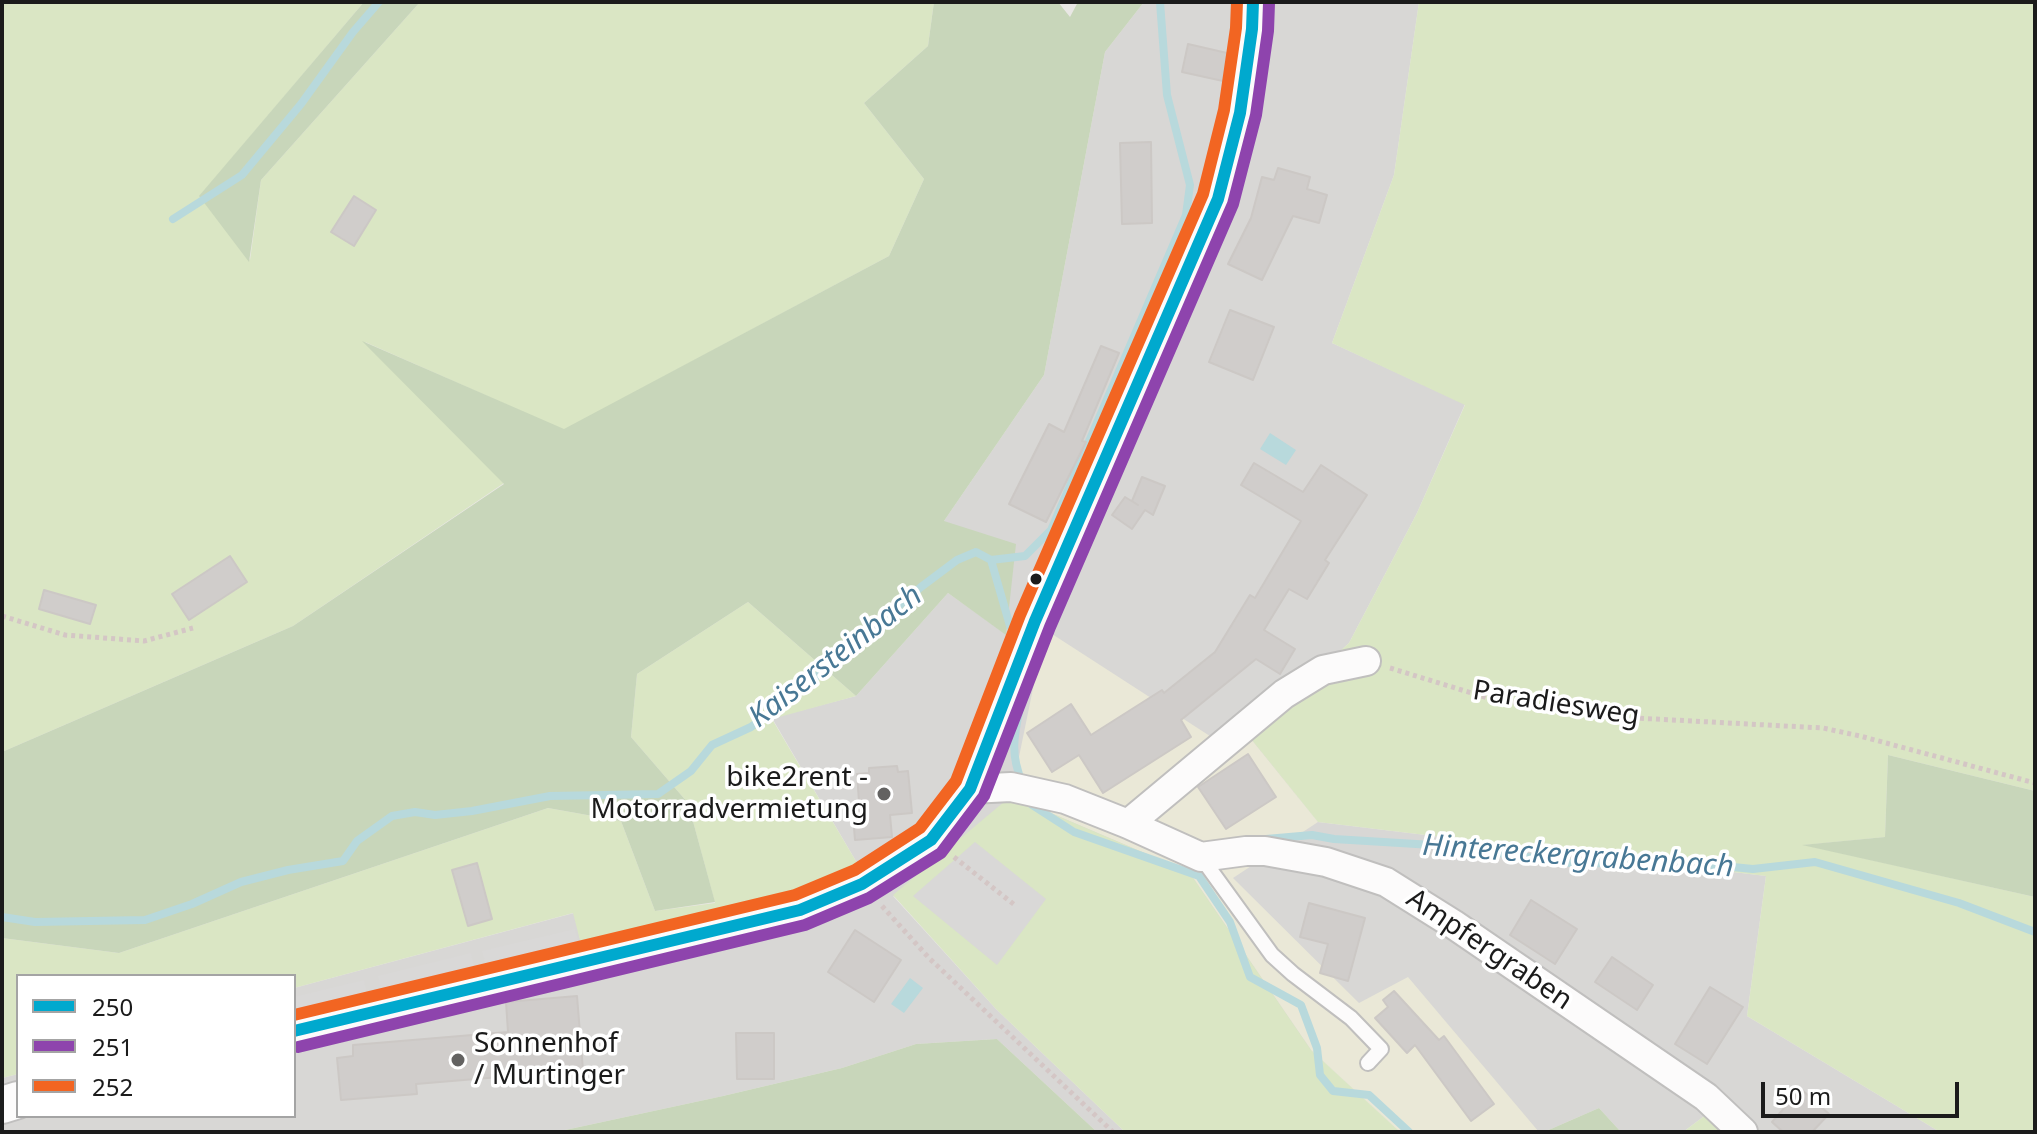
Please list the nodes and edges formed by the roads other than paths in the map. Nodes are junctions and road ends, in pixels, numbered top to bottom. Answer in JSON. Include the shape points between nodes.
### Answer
{"nodes":[{"id":1,"x":1253,"y":2,"type":"edge"},
{"id":2,"x":1366,"y":661,"type":"road end"},
{"id":3,"x":970,"y":789,"type":"junction"},
{"id":4,"x":1128,"y":824,"type":"junction"},
{"id":5,"x":1201,"y":857,"type":"junction"},
{"id":6,"x":296,"y":1031,"type":"edge"},
{"id":7,"x":1368,"y":1063,"type":"dead end"},
{"id":8,"x":1743,"y":1132,"type":"edge"}],
"edges":[{"from":1,"to":3,"type":"street","via":[[1240,113],[1218,199],[1048,588]]},
{"from":2,"to":4,"type":"street","via":[[1323,670],[1284,694]]},
{"from":3,"to":4,"type":"street","via":[[1011,787],[1065,799]]},
{"from":3,"to":6,"type":"street","via":[[931,840],[862,884],[800,910]]},
{"from":4,"to":5,"type":"street"},
{"from":5,"to":7,"type":"lane","via":[[1272,955],[1381,1049]]},
{"from":5,"to":8,"type":"street","name":"Ampfergraben","via":[[1265,851],[1326,862],[1386,882],[1706,1097]]}]}
